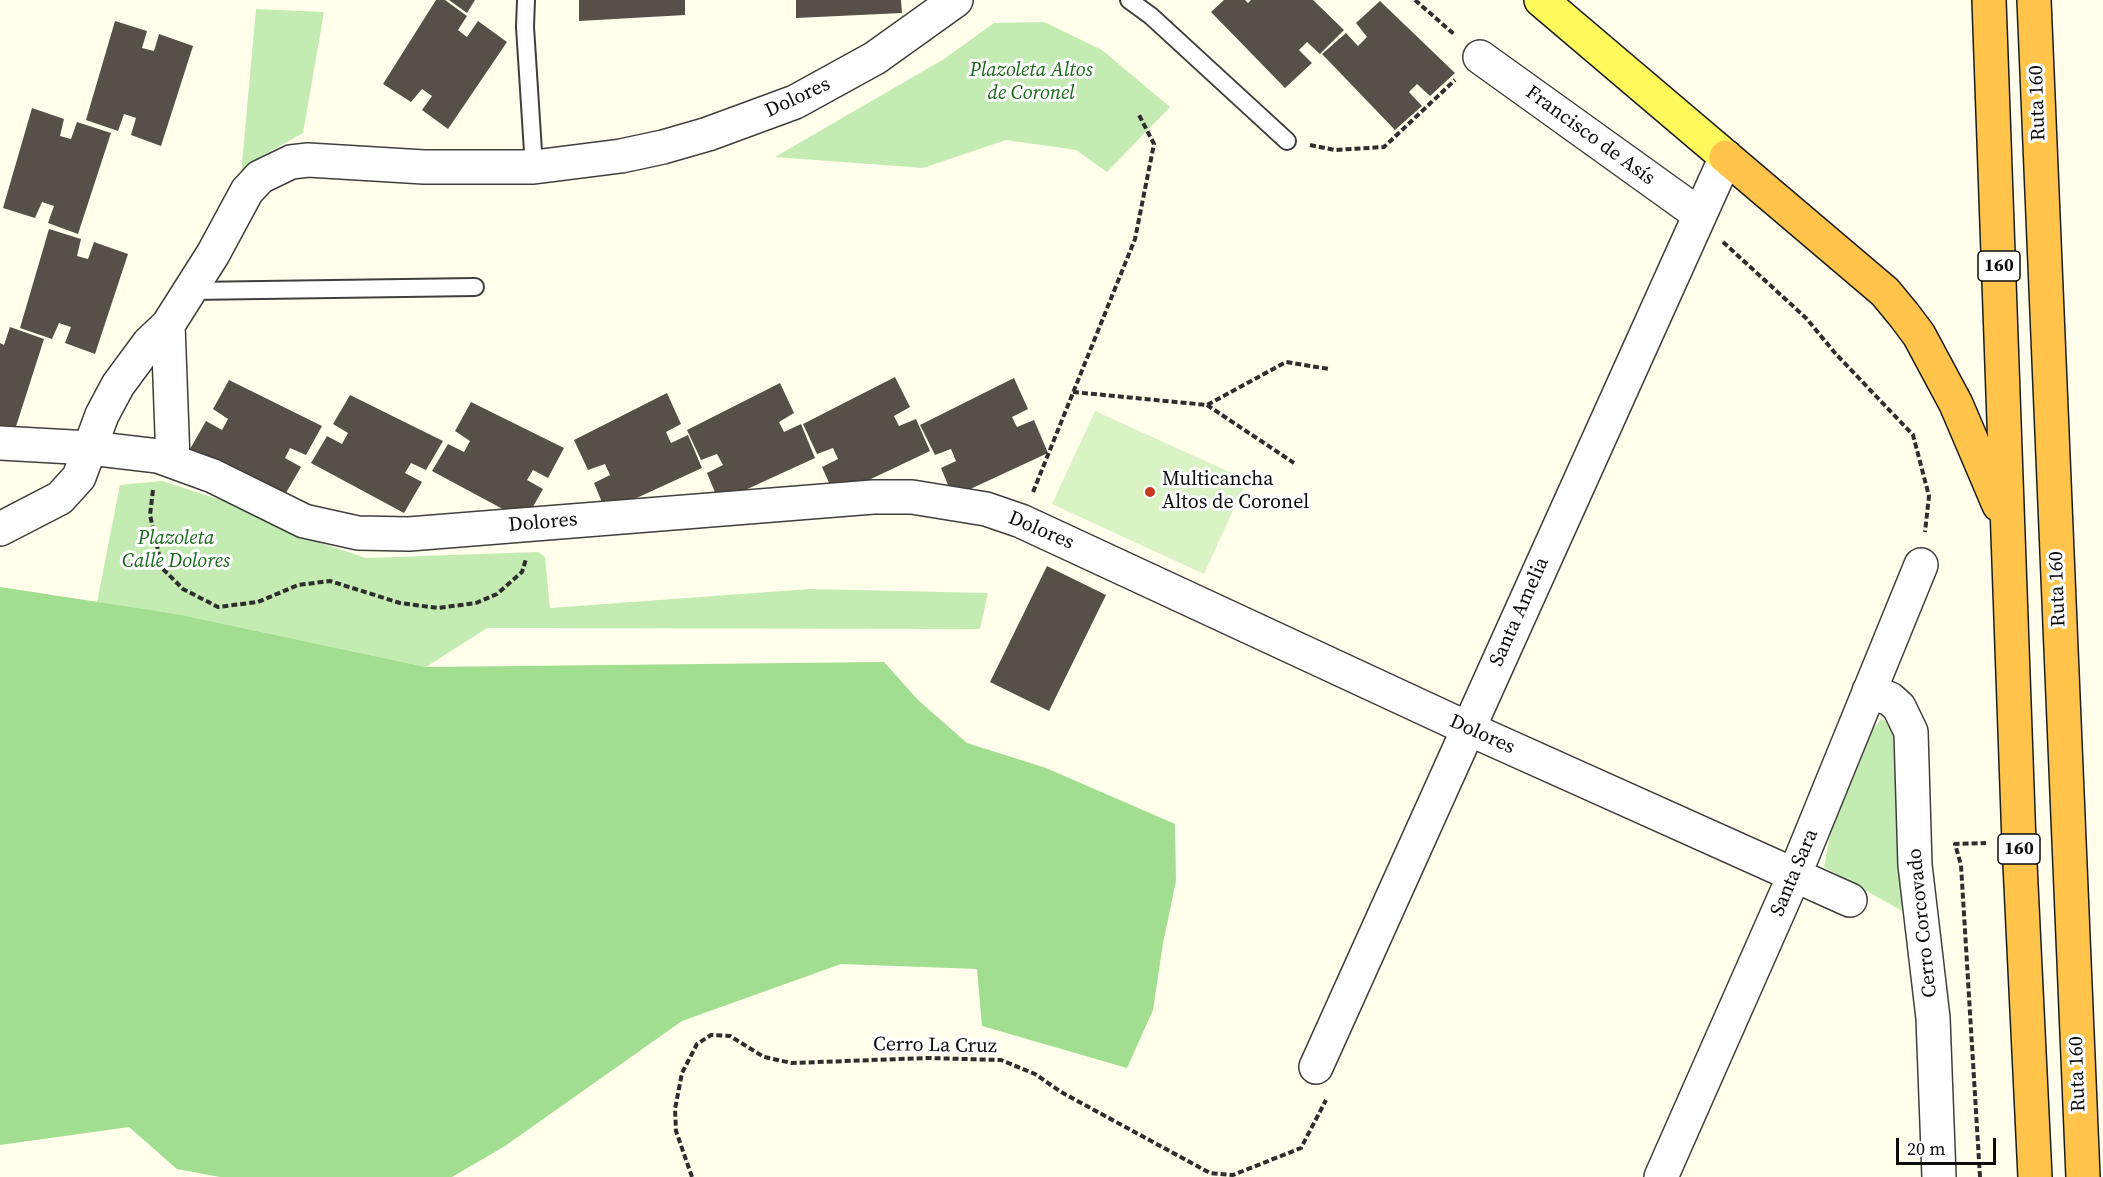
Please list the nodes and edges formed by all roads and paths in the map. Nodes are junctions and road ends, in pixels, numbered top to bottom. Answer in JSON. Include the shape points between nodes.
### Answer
{"nodes":[{"id":1,"x":526,"y":0,"type":"edge"},
{"id":2,"x":956,"y":0,"type":"edge"},
{"id":3,"x":1129,"y":0,"type":"edge"},
{"id":4,"x":1415,"y":0,"type":"edge"},
{"id":5,"x":1541,"y":0,"type":"edge"},
{"id":6,"x":1989,"y":0,"type":"edge"},
{"id":7,"x":2034,"y":0,"type":"edge"},
{"id":8,"x":1480,"y":57,"type":"junction"},
{"id":9,"x":1138,"y":113,"type":"dead end"},
{"id":10,"x":1287,"y":141,"type":"joint"},
{"id":11,"x":1726,"y":157,"type":"junction"},
{"id":12,"x":534,"y":167,"type":"junction"},
{"id":13,"x":1700,"y":215,"type":"junction"},
{"id":14,"x":475,"y":287,"type":"dead end"},
{"id":15,"x":191,"y":291,"type":"junction"},
{"id":16,"x":168,"y":325,"type":"junction"},
{"id":17,"x":1329,"y":369,"type":"dead end"},
{"id":18,"x":1074,"y":392,"type":"junction"},
{"id":19,"x":1207,"y":405,"type":"junction"},
{"id":20,"x":0,"y":443,"type":"edge"},
{"id":21,"x":90,"y":447,"type":"junction"},
{"id":22,"x":165,"y":459,"type":"junction"},
{"id":23,"x":1294,"y":463,"type":"dead end"},
{"id":24,"x":1021,"y":521,"type":"junction"},
{"id":25,"x":538,"y":523,"type":"junction"},
{"id":26,"x":0,"y":529,"type":"edge"},
{"id":27,"x":2009,"y":531,"type":"junction"},
{"id":28,"x":1921,"y":565,"type":"joint"},
{"id":29,"x":1869,"y":691,"type":"junction"},
{"id":30,"x":1467,"y":728,"type":"junction"},
{"id":31,"x":2019,"y":843,"type":"junction"},
{"id":32,"x":1794,"y":876,"type":"junction"},
{"id":33,"x":1850,"y":900,"type":"dead end"},
{"id":34,"x":1316,"y":1067,"type":"joint"},
{"id":35,"x":692,"y":1177,"type":"edge"},
{"id":36,"x":1662,"y":1177,"type":"edge"},
{"id":37,"x":1939,"y":1177,"type":"edge"},
{"id":38,"x":1980,"y":1177,"type":"edge"},
{"id":39,"x":2035,"y":1177,"type":"edge"},
{"id":40,"x":2083,"y":1177,"type":"edge"}],
"edges":[{"from":1,"to":12,"type":"lane"},
{"from":2,"to":12,"type":"street","name":"Dolores","via":[[865,64],[795,102],[708,134],[631,154]]},
{"from":3,"to":10,"type":"lane"},
{"from":4,"to":8,"type":"path"},
{"from":5,"to":11,"type":"main road"},
{"from":6,"to":27,"type":"highway","number":"160"},
{"from":7,"to":40,"type":"highway","name":"Ruta 160","number":"160"},
{"from":8,"to":10,"type":"path","via":[[1384,147],[1335,150]]},
{"from":8,"to":13,"type":"street","name":"Francisco de Asís"},
{"from":9,"to":18,"type":"path","via":[[1154,144],[1135,239]]},
{"from":11,"to":13,"type":"street","name":"Santa Amelia"},
{"from":11,"to":27,"type":"highway","via":[[1885,292],[1919,335],[1956,404]]},
{"from":12,"to":15,"type":"street","name":"Dolores","via":[[291,162],[260,177],[248,191]]},
{"from":13,"to":28,"type":"path","via":[[1713,233],[1806,318],[1913,435],[1929,495]]},
{"from":13,"to":30,"type":"street","name":"Santa Amelia"},
{"from":14,"to":15,"type":"lane"},
{"from":15,"to":16,"type":"street","name":"Dolores"},
{"from":16,"to":21,"type":"street","name":"Dolores","via":[[118,385]]},
{"from":16,"to":22,"type":"street"},
{"from":17,"to":19,"type":"path","via":[[1286,362]]},
{"from":18,"to":19,"type":"path"},
{"from":18,"to":24,"type":"path"},
{"from":19,"to":23,"type":"path"},
{"from":20,"to":21,"type":"street"},
{"from":21,"to":22,"type":"street","name":"Dolores"},
{"from":21,"to":26,"type":"street","name":"Dolores","via":[[79,477],[60,498]]},
{"from":22,"to":25,"type":"street","name":"Dolores","via":[[213,476],[278,510],[331,529],[384,535]]},
{"from":22,"to":25,"type":"path","via":[[150,515],[162,567],[183,589],[218,607],[258,602],[298,585],[330,581],[400,603],[438,608],[476,603],[497,594],[522,572]]},
{"from":24,"to":25,"type":"street","name":"Dolores","via":[[950,501],[873,497]]},
{"from":24,"to":30,"type":"street","name":"Dolores"},
{"from":27,"to":31,"type":"highway","number":"160"},
{"from":28,"to":29,"type":"street","name":"Santa Sara"},
{"from":29,"to":32,"type":"street","name":"Santa Sara"},
{"from":29,"to":37,"type":"street","name":"Cerro Corcovado","via":[[1894,703],[1911,732],[1915,865],[1933,1018]]},
{"from":30,"to":32,"type":"street","name":"Dolores"},
{"from":30,"to":34,"type":"street","name":"Santa Amelia"},
{"from":31,"to":38,"type":"path","via":[[1955,844],[1961,865]]},
{"from":31,"to":39,"type":"highway","number":"160"},
{"from":32,"to":33,"type":"street","name":"Dolores"},
{"from":32,"to":36,"type":"street","name":"Santa Sara"},
{"from":34,"to":35,"type":"path","name":"Cerro La Cruz","via":[[1333,1087],[1301,1148],[1233,1175],[1210,1173],[1060,1092],[1035,1074],[1001,1060],[792,1062],[764,1057],[730,1036],[711,1035],[697,1044],[682,1072],[675,1109],[676,1131]]}]}
